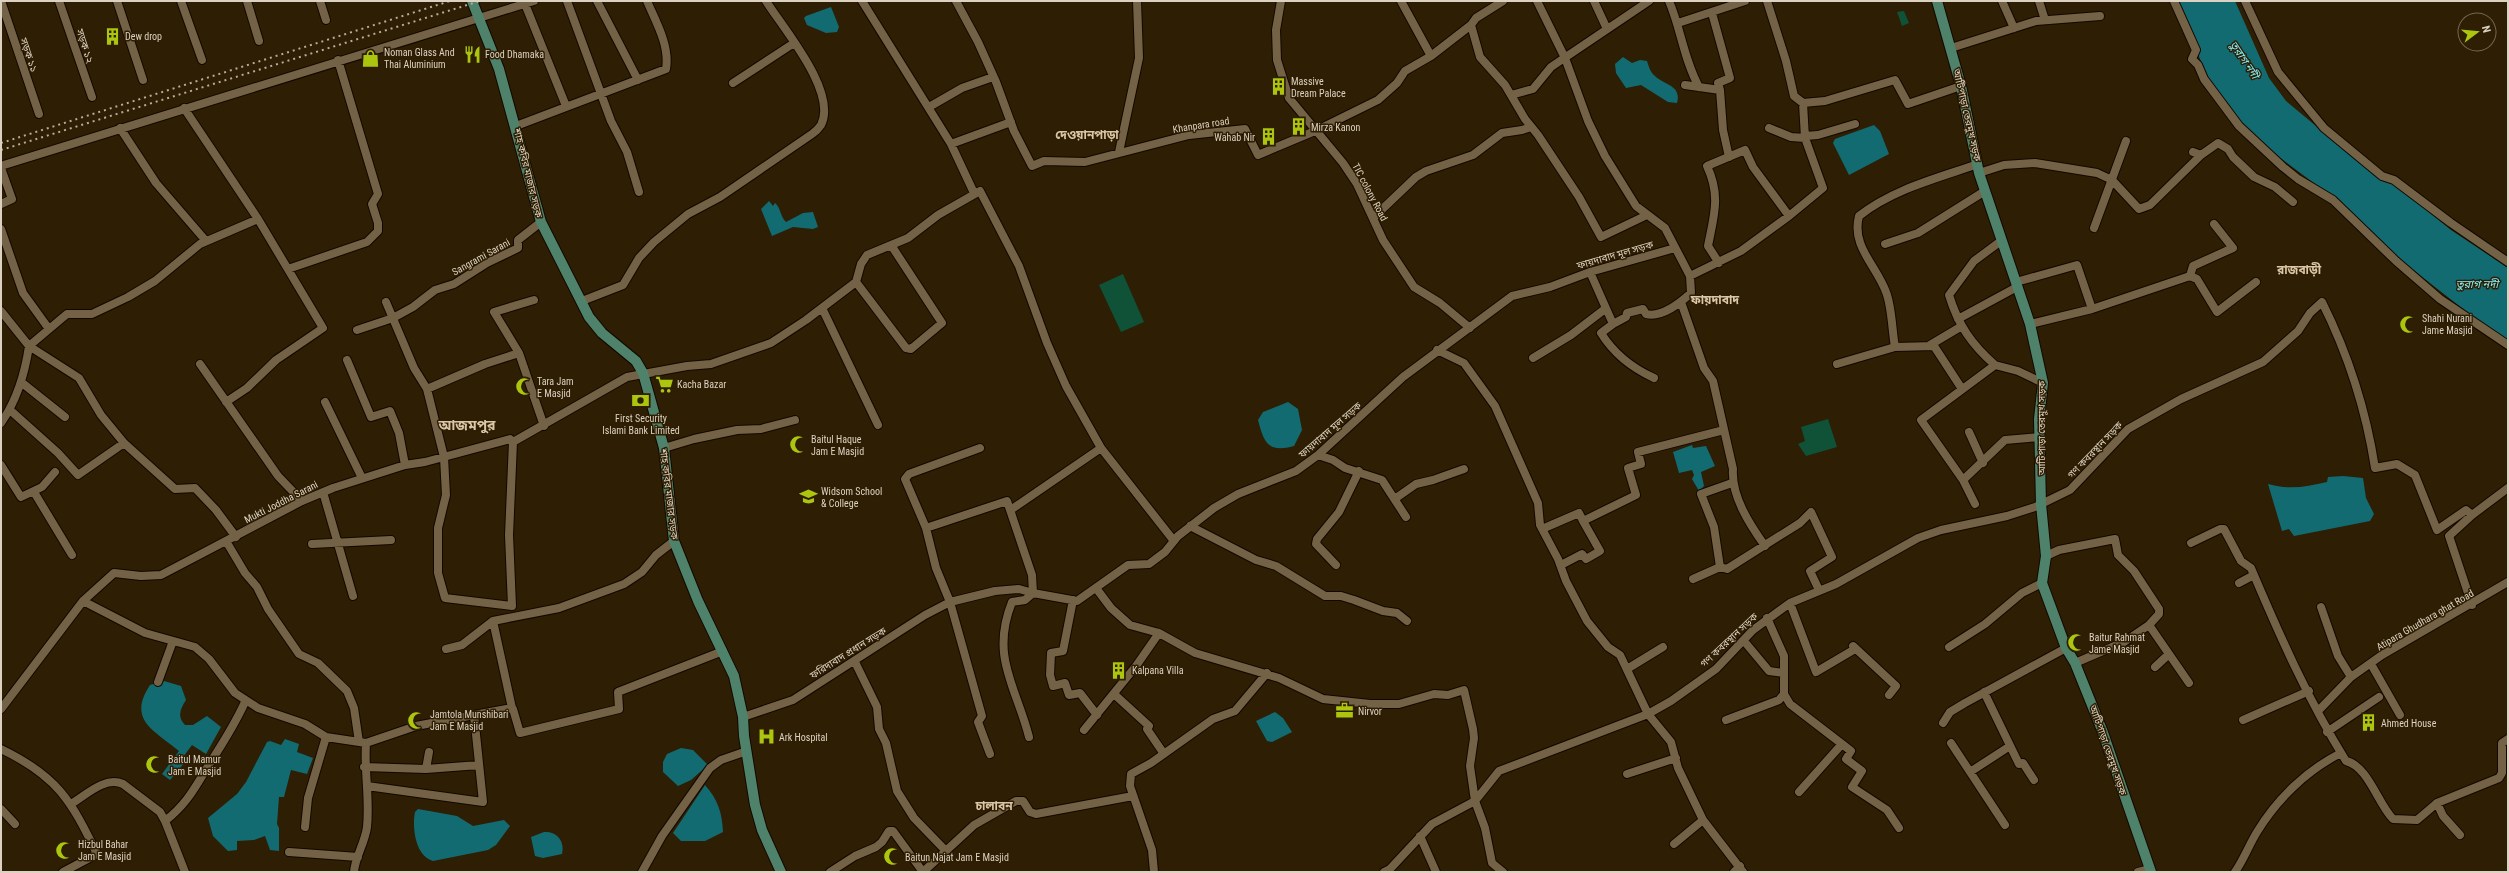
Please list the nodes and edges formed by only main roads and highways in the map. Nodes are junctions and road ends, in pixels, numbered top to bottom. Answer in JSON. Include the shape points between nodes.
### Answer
{"nodes":[{"id":1,"x":1937,"y":1,"type":"edge"},
{"id":2,"x":471,"y":2,"type":"edge"},
{"id":3,"x":2151,"y":871,"type":"edge"},
{"id":4,"x":782,"y":872,"type":"edge"}],
"edges":[{"from":1,"to":3,"type":"main road","name":"আটিপাড়া তেরমুখ সড়ক","via":[[1961,86],[1978,168],[2030,324],[2043,383],[2039,419],[2041,504],[2046,556],[2042,583],[2066,648],[2075,663],[2102,730]]},
{"from":2,"to":4,"type":"main road","name":"শাহ কবির মাজার সড়ক","via":[[499,69],[541,222],[590,317],[602,333],[636,361],[643,373],[664,448],[674,541],[698,600],[734,676],[743,717],[755,805],[762,830]]}]}
